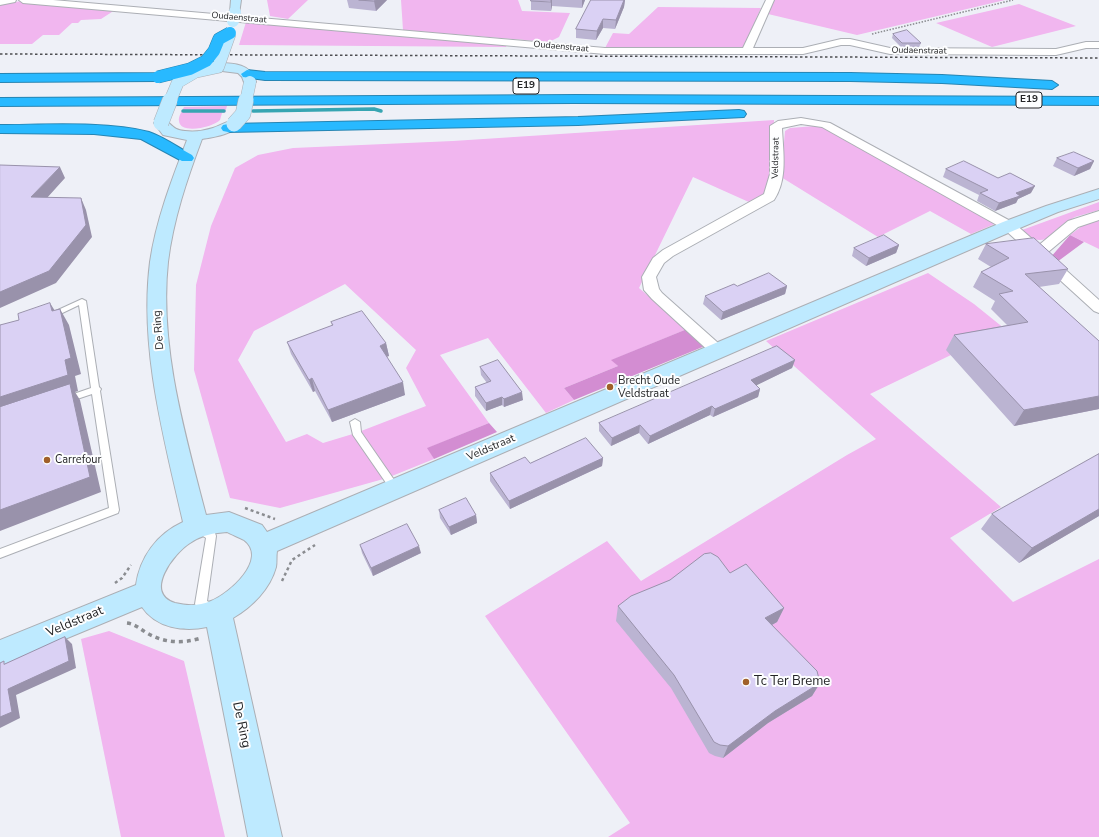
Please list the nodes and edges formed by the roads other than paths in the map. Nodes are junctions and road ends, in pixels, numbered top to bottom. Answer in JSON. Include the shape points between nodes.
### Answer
{"nodes":[{"id":1,"x":12,"y":0,"type":"edge"},
{"id":2,"x":23,"y":0,"type":"edge"},
{"id":3,"x":236,"y":0,"type":"edge"},
{"id":4,"x":770,"y":0,"type":"edge"},
{"id":5,"x":0,"y":2,"type":"edge"},
{"id":6,"x":230,"y":33,"type":"junction"},
{"id":7,"x":1099,"y":44,"type":"edge"},
{"id":8,"x":747,"y":51,"type":"junction"},
{"id":9,"x":218,"y":67,"type":"junction"},
{"id":10,"x":202,"y":70,"type":"junction"},
{"id":11,"x":247,"y":74,"type":"junction"},
{"id":12,"x":158,"y":77,"type":"junction"},
{"id":13,"x":0,"y":78,"type":"edge"},
{"id":14,"x":1052,"y":85,"type":"junction"},
{"id":15,"x":1068,"y":85,"type":"dead end"},
{"id":16,"x":197,"y":87,"type":"dead end"},
{"id":17,"x":237,"y":87,"type":"dead end"},
{"id":18,"x":0,"y":88,"type":"edge"},
{"id":19,"x":959,"y":99,"type":"junction"},
{"id":20,"x":1099,"y":101,"type":"edge"},
{"id":21,"x":0,"y":102,"type":"edge"},
{"id":22,"x":162,"y":125,"type":"junction"},
{"id":23,"x":231,"y":126,"type":"junction"},
{"id":24,"x":0,"y":129,"type":"edge"},
{"id":25,"x":94,"y":130,"type":"junction"},
{"id":26,"x":196,"y":136,"type":"junction"},
{"id":27,"x":188,"y":158,"type":"junction"},
{"id":28,"x":1099,"y":194,"type":"edge"},
{"id":29,"x":1099,"y":214,"type":"edge"},
{"id":30,"x":1009,"y":226,"type":"junction"},
{"id":31,"x":1038,"y":252,"type":"junction"},
{"id":32,"x":1099,"y":308,"type":"edge"},
{"id":33,"x":41,"y":320,"type":"edge"},
{"id":34,"x":718,"y":350,"type":"junction"},
{"id":35,"x":97,"y":389,"type":"junction"},
{"id":36,"x":60,"y":402,"type":"edge"},
{"id":37,"x":355,"y":422,"type":"dead end"},
{"id":38,"x":396,"y":490,"type":"junction"},
{"id":39,"x":197,"y":527,"type":"junction"},
{"id":40,"x":264,"y":545,"type":"junction"},
{"id":41,"x":0,"y":554,"type":"edge"},
{"id":42,"x":149,"y":592,"type":"junction"},
{"id":43,"x":218,"y":613,"type":"junction"},
{"id":44,"x":0,"y":653,"type":"edge"},
{"id":45,"x":265,"y":837,"type":"edge"}],
"edges":[{"from":1,"to":5,"type":"street"},
{"from":2,"to":8,"type":"street","name":"Oudaenstraat","via":[[605,51]]},
{"from":3,"to":6,"type":"main road"},
{"from":4,"to":8,"type":"street"},
{"from":6,"to":9,"type":"main road","bridge":true},
{"from":6,"to":12,"type":"highway","bridge":true,"via":[[219,39],[214,52],[206,61]]},
{"from":7,"to":8,"type":"street","name":"Oudaenstraat","via":[[1056,52],[890,52],[860,43],[841,42],[803,51]]},
{"from":9,"to":10,"type":"main road","bridge":true},
{"from":9,"to":11,"type":"main road","via":[[237,69]]},
{"from":10,"to":12,"type":"highway","bridge":true},
{"from":10,"to":22,"type":"main road","bridge":true,"via":[[178,82]]},
{"from":11,"to":14,"type":"highway","via":[[897,78]]},
{"from":11,"to":23,"type":"main road","bridge":true,"via":[[250,82],[243,114]]},
{"from":12,"to":13,"type":"highway"},
{"from":14,"to":15,"type":"highway","number":"E19"},
{"from":14,"to":17,"type":"highway","number":"E19"},
{"from":16,"to":18,"type":"highway"},
{"from":19,"to":20,"type":"highway","number":"E19"},
{"from":19,"to":21,"type":"highway","number":"E19"},
{"from":19,"to":23,"type":"highway","via":[[943,104],[578,121]]},
{"from":22,"to":25,"type":"highway"},
{"from":22,"to":26,"type":"main road","via":[[173,134]]},
{"from":23,"to":26,"type":"main road"},
{"from":24,"to":25,"type":"highway"},
{"from":25,"to":27,"type":"highway","via":[[141,134]]},
{"from":26,"to":27,"type":"main road","name":"De Ring"},
{"from":27,"to":39,"type":"main road","name":"De Ring","via":[[167,225],[160,261],[157,302],[168,395]]},
{"from":28,"to":30,"type":"main road","name":"Veldstraat"},
{"from":29,"to":31,"type":"street","via":[[1073,224]]},
{"from":30,"to":31,"type":"street"},
{"from":30,"to":34,"type":"main road","name":"Veldstraat"},
{"from":30,"to":34,"type":"street","name":"Veldstraat","via":[[826,125],[812,121],[780,124],[776,126],[776,181],[772,193],[668,253],[658,261],[649,278],[652,290],[657,296]]},
{"from":31,"to":32,"type":"street"},
{"from":33,"to":35,"type":"lane","via":[[82,301]]},
{"from":34,"to":38,"type":"main road","name":"Veldstraat"},
{"from":35,"to":36,"type":"lane"},
{"from":35,"to":41,"type":"lane","via":[[114,510]]},
{"from":37,"to":38,"type":"lane","via":[[356,433]]},
{"from":38,"to":40,"type":"main road","name":"Veldstraat"},
{"from":39,"to":40,"type":"main road","via":[[212,522],[244,525],[255,533]]},
{"from":39,"to":42,"type":"main road","via":[[178,537],[164,549],[154,563],[149,578]]},
{"from":39,"to":43,"type":"lane","via":[[211,536],[201,604]]},
{"from":40,"to":43,"type":"main road","via":[[262,572],[253,587],[239,600]]},
{"from":42,"to":43,"type":"main road","via":[[156,605],[168,614],[184,618]]},
{"from":42,"to":44,"type":"main road","name":"Veldstraat"},
{"from":43,"to":45,"type":"main road","name":"De Ring"}]}
